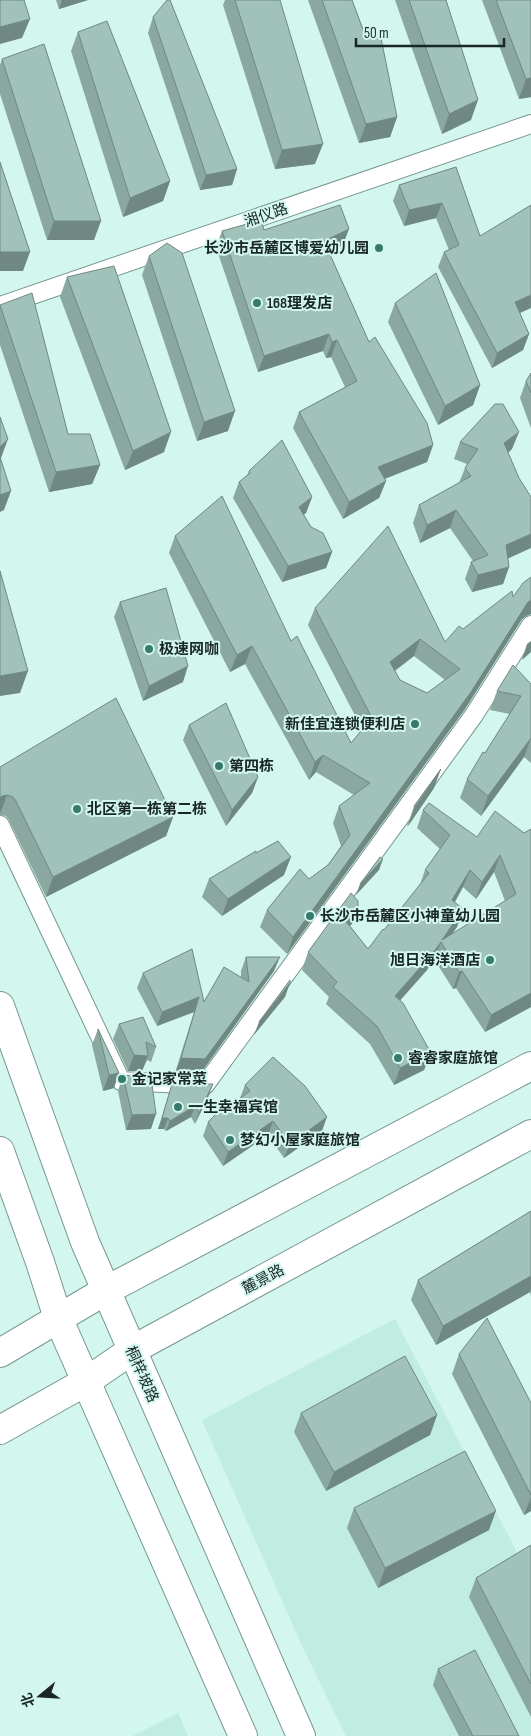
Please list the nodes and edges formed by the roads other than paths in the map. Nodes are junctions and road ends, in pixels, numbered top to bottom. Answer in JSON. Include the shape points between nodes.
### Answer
{"nodes":[{"id":1,"x":531,"y":124,"type":"edge"},
{"id":2,"x":0,"y":306,"type":"edge"},
{"id":3,"x":531,"y":625,"type":"edge"},
{"id":4,"x":0,"y":825,"type":"edge"},
{"id":5,"x":0,"y":1006,"type":"edge"},
{"id":6,"x":531,"y":1066,"type":"edge"},
{"id":7,"x":531,"y":1134,"type":"edge"},
{"id":8,"x":0,"y":1151,"type":"edge"},
{"id":9,"x":105,"y":1290,"type":"junction"},
{"id":10,"x":58,"y":1318,"type":"junction"},
{"id":11,"x":132,"y":1350,"type":"junction"},
{"id":12,"x":0,"y":1353,"type":"edge"},
{"id":13,"x":87,"y":1381,"type":"junction"},
{"id":14,"x":0,"y":1430,"type":"edge"},
{"id":15,"x":243,"y":1736,"type":"edge"},
{"id":16,"x":301,"y":1736,"type":"edge"}],
"edges":[{"from":1,"to":2,"type":"street","name":"湘仪路"},
{"from":3,"to":4,"type":"street","via":[[474,715],[205,1084],[121,1081]]},
{"from":5,"to":9,"type":"main road","name":"桐梓坡路"},
{"from":6,"to":9,"type":"main road"},
{"from":7,"to":11,"type":"main road","name":"麓景路"},
{"from":8,"to":10,"type":"main road"},
{"from":9,"to":10,"type":"main road"},
{"from":9,"to":11,"type":"main road","name":"桐梓坡路"},
{"from":10,"to":12,"type":"main road"},
{"from":10,"to":13,"type":"main road"},
{"from":11,"to":13,"type":"main road","name":"麓景路"},
{"from":11,"to":16,"type":"main road","name":"桐梓坡路"},
{"from":13,"to":14,"type":"main road","name":"麓景路"},
{"from":13,"to":15,"type":"main road"}]}
